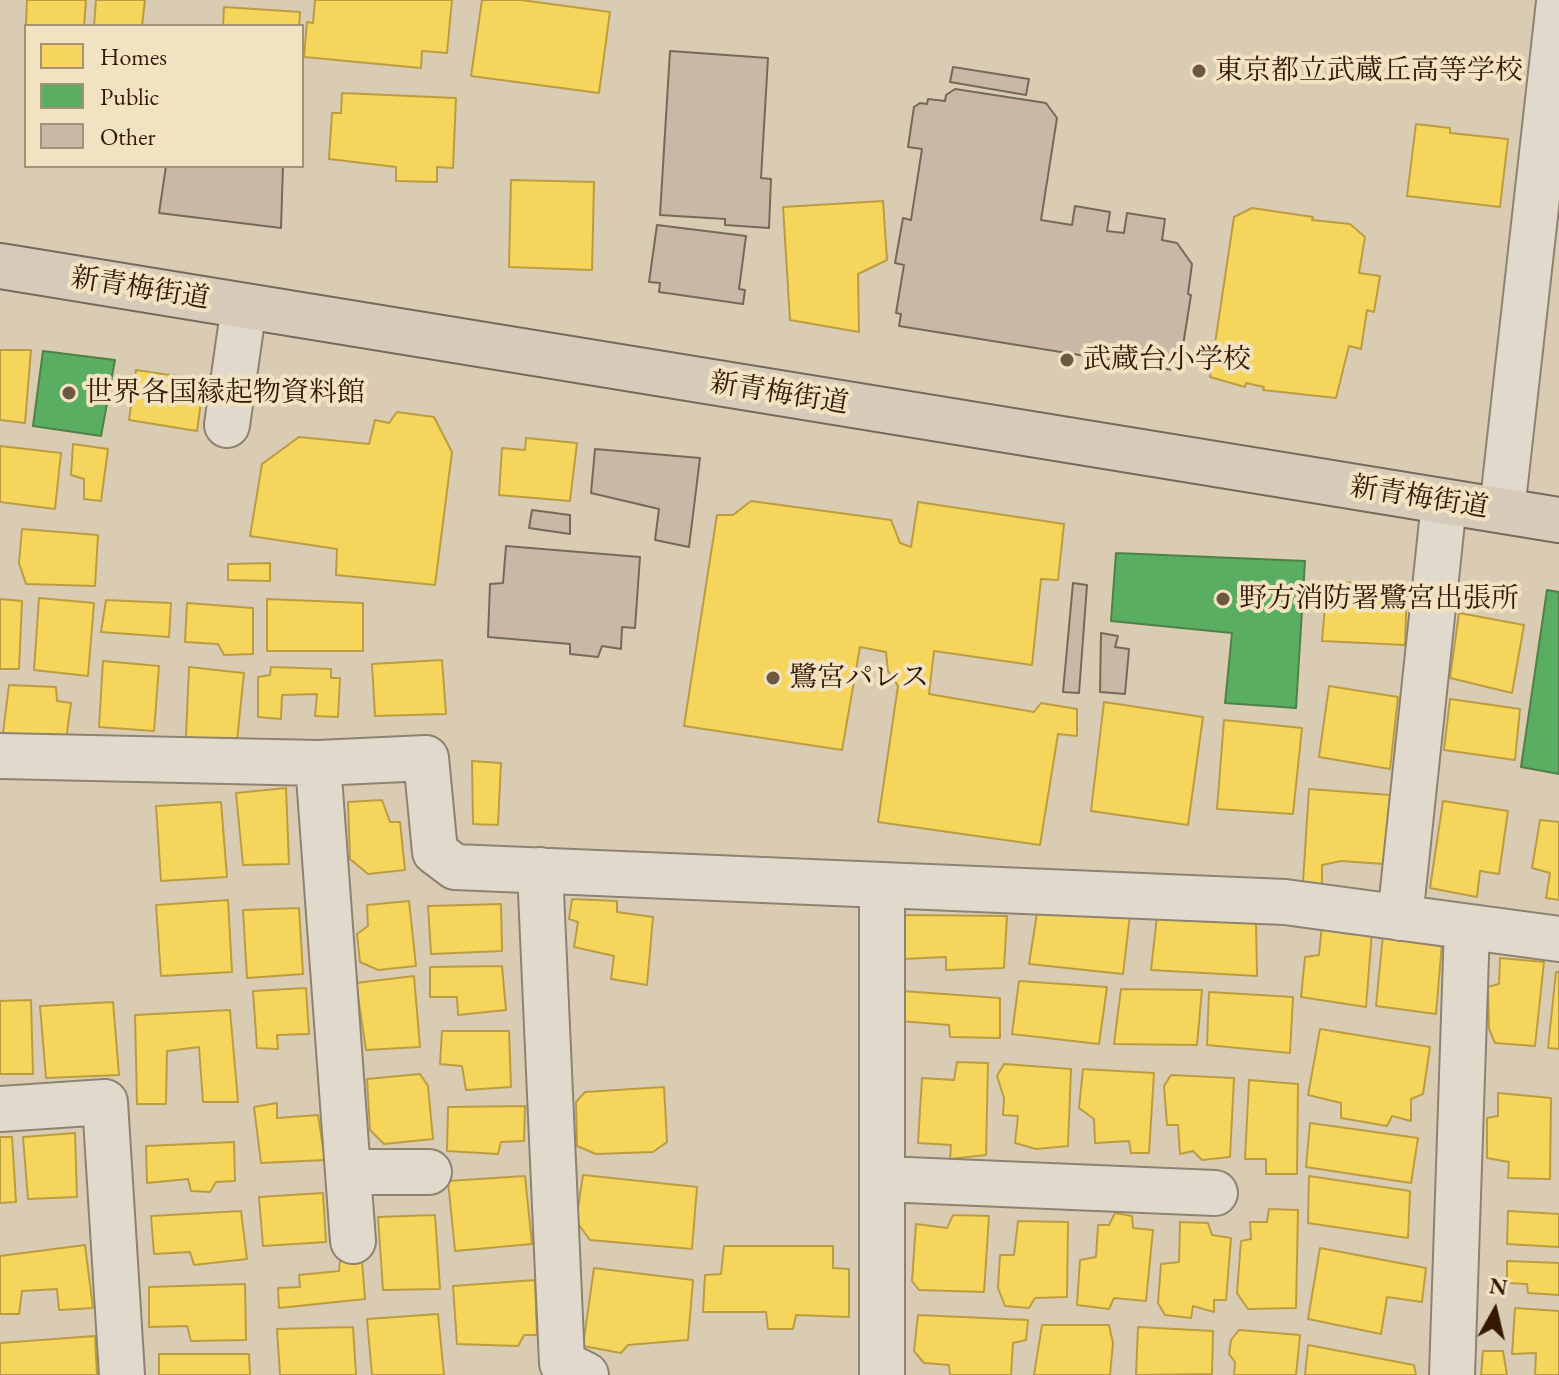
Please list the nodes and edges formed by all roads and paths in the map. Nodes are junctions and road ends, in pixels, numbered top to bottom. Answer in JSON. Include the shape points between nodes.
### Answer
{"nodes":[{"id":1,"x":1559,"y":2,"type":"edge"},
{"id":2,"x":0,"y":266,"type":"edge"},
{"id":3,"x":244,"y":306,"type":"junction"},
{"id":4,"x":227,"y":425,"type":"dead end"},
{"id":5,"x":1444,"y":503,"type":"junction"},
{"id":6,"x":1502,"y":510,"type":"junction"},
{"id":7,"x":1559,"y":520,"type":"edge"},
{"id":8,"x":0,"y":756,"type":"edge"},
{"id":9,"x":318,"y":763,"type":"junction"},
{"id":10,"x":540,"y":870,"type":"junction"},
{"id":11,"x":882,"y":887,"type":"junction"},
{"id":12,"x":1400,"y":918,"type":"junction"},
{"id":13,"x":1467,"y":927,"type":"junction"},
{"id":14,"x":1559,"y":939,"type":"edge"},
{"id":15,"x":0,"y":1109,"type":"edge"},
{"id":16,"x":348,"y":1172,"type":"junction"},
{"id":17,"x":429,"y":1172,"type":"dead end"},
{"id":18,"x":883,"y":1179,"type":"junction"},
{"id":19,"x":1215,"y":1193,"type":"dead end"},
{"id":20,"x":353,"y":1241,"type":"dead end"},
{"id":21,"x":122,"y":1375,"type":"edge"},
{"id":22,"x":586,"y":1375,"type":"edge"},
{"id":23,"x":882,"y":1375,"type":"edge"},
{"id":24,"x":1452,"y":1375,"type":"edge"}],
"edges":[{"from":1,"to":6,"type":"street"},
{"from":2,"to":3,"type":"main road","name":"新青梅街道"},
{"from":3,"to":4,"type":"street"},
{"from":3,"to":5,"type":"main road","name":"新青梅街道"},
{"from":5,"to":6,"type":"main road","name":"新青梅街道"},
{"from":5,"to":12,"type":"street"},
{"from":6,"to":7,"type":"main road","name":"新青梅街道"},
{"from":8,"to":9,"type":"street"},
{"from":9,"to":10,"type":"street","via":[[426,758],[435,852],[455,867]]},
{"from":9,"to":16,"type":"street"},
{"from":10,"to":11,"type":"street"},
{"from":10,"to":22,"type":"street","via":[[562,1363]]},
{"from":11,"to":12,"type":"street","via":[[1285,902]]},
{"from":11,"to":18,"type":"street"},
{"from":12,"to":13,"type":"street"},
{"from":13,"to":14,"type":"street"},
{"from":13,"to":24,"type":"street"},
{"from":15,"to":21,"type":"street","via":[[105,1102]]},
{"from":16,"to":17,"type":"street"},
{"from":16,"to":20,"type":"street"},
{"from":18,"to":19,"type":"street"},
{"from":18,"to":23,"type":"street"}]}
